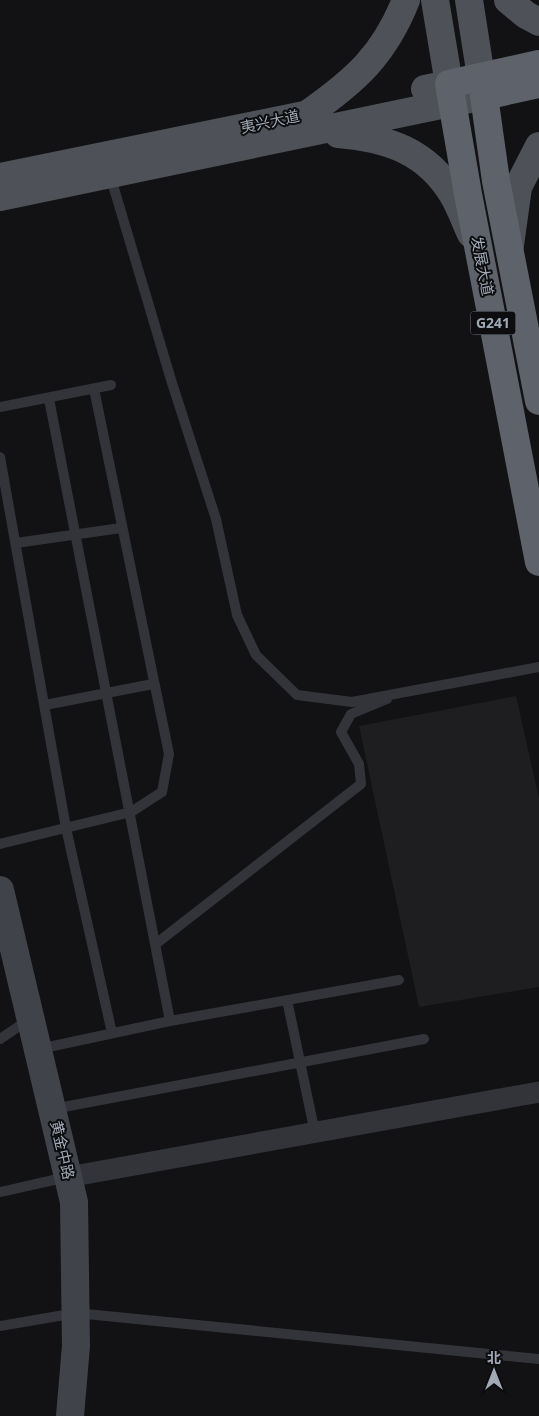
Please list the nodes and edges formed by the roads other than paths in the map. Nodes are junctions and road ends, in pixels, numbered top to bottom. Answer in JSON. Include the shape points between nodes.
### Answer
{"nodes":[{"id":1,"x":406,"y":0,"type":"edge"},
{"id":2,"x":435,"y":0,"type":"edge"},
{"id":3,"x":469,"y":0,"type":"edge"},
{"id":4,"x":508,"y":0,"type":"edge"},
{"id":5,"x":539,"y":22,"type":"edge"},
{"id":6,"x":539,"y":64,"type":"edge"},
{"id":7,"x":539,"y":84,"type":"edge"},
{"id":8,"x":482,"y":86,"type":"junction"},
{"id":9,"x":451,"y":93,"type":"junction"},
{"id":10,"x":312,"y":123,"type":"junction"},
{"id":11,"x":539,"y":146,"type":"edge"},
{"id":12,"x":110,"y":174,"type":"junction"},
{"id":13,"x":0,"y":177,"type":"edge"},
{"id":14,"x":0,"y":197,"type":"edge"},
{"id":15,"x":510,"y":251,"type":"junction"},
{"id":16,"x":479,"y":253,"type":"junction"},
{"id":17,"x":111,"y":385,"type":"dead end"},
{"id":18,"x":94,"y":389,"type":"junction"},
{"id":19,"x":48,"y":399,"type":"junction"},
{"id":20,"x":539,"y":401,"type":"edge"},
{"id":21,"x":0,"y":407,"type":"edge"},
{"id":22,"x":0,"y":458,"type":"edge"},
{"id":23,"x":121,"y":528,"type":"junction"},
{"id":24,"x":75,"y":534,"type":"junction"},
{"id":25,"x":16,"y":543,"type":"junction"},
{"id":26,"x":539,"y":562,"type":"edge"},
{"id":27,"x":539,"y":667,"type":"edge"},
{"id":28,"x":153,"y":684,"type":"junction"},
{"id":29,"x":399,"y":693,"type":"junction"},
{"id":30,"x":106,"y":694,"type":"junction"},
{"id":31,"x":45,"y":705,"type":"junction"},
{"id":32,"x":131,"y":812,"type":"junction"},
{"id":33,"x":66,"y":828,"type":"junction"},
{"id":34,"x":0,"y":844,"type":"edge"},
{"id":35,"x":0,"y":890,"type":"edge"},
{"id":36,"x":156,"y":943,"type":"junction"},
{"id":37,"x":399,"y":980,"type":"dead end"},
{"id":38,"x":287,"y":1000,"type":"junction"},
{"id":39,"x":31,"y":1018,"type":"junction"},
{"id":40,"x":170,"y":1021,"type":"junction"},
{"id":41,"x":112,"y":1033,"type":"junction"},
{"id":42,"x":0,"y":1039,"type":"edge"},
{"id":43,"x":424,"y":1039,"type":"dead end"},
{"id":44,"x":38,"y":1049,"type":"junction"},
{"id":45,"x":300,"y":1063,"type":"junction"},
{"id":46,"x":539,"y":1092,"type":"edge"},
{"id":47,"x":52,"y":1109,"type":"junction"},
{"id":48,"x":315,"y":1133,"type":"junction"},
{"id":49,"x":68,"y":1177,"type":"junction"},
{"id":50,"x":0,"y":1192,"type":"edge"},
{"id":51,"x":76,"y":1313,"type":"junction"},
{"id":52,"x":0,"y":1326,"type":"edge"},
{"id":53,"x":539,"y":1359,"type":"edge"},
{"id":54,"x":70,"y":1416,"type":"edge"}],
"edges":[{"from":1,"to":10,"type":"main road","via":[[385,40],[363,71]]},
{"from":2,"to":9,"type":"main road","name":"发展大道"},
{"from":3,"to":8,"type":"main road","name":"发展大道"},
{"from":4,"to":5,"type":"main road","via":[[526,16]]},
{"from":6,"to":8,"type":"highway","name":"夷兴大道"},
{"from":7,"to":8,"type":"highway","name":"夷兴大道"},
{"from":8,"to":9,"type":"main road","name":"夷兴大道"},
{"from":8,"to":15,"type":"highway","name":"发展大道","number":"G241"},
{"from":9,"to":10,"type":"main road","name":"夷兴大道"},
{"from":9,"to":16,"type":"highway","name":"发展大道","number":"G241"},
{"from":10,"to":12,"type":"main road","name":"夷兴大道"},
{"from":10,"to":13,"type":"main road","name":"夷兴大道"},
{"from":10,"to":16,"type":"main road","via":[[396,145],[428,162],[453,195]]},
{"from":11,"to":15,"type":"main road","via":[[518,186]]},
{"from":12,"to":14,"type":"main road","name":"夷兴大道"},
{"from":12,"to":29,"type":"lane","via":[[216,519],[237,615],[256,655],[296,695],[352,702]]},
{"from":15,"to":20,"type":"highway","name":"发展大道","number":"G241"},
{"from":16,"to":26,"type":"highway","name":"发展大道","number":"G241"},
{"from":17,"to":18,"type":"lane"},
{"from":18,"to":19,"type":"lane"},
{"from":18,"to":23,"type":"lane"},
{"from":19,"to":21,"type":"lane"},
{"from":19,"to":24,"type":"lane"},
{"from":22,"to":25,"type":"lane"},
{"from":23,"to":24,"type":"lane"},
{"from":23,"to":28,"type":"lane"},
{"from":24,"to":25,"type":"lane"},
{"from":24,"to":30,"type":"lane"},
{"from":25,"to":31,"type":"lane"},
{"from":27,"to":29,"type":"lane"},
{"from":28,"to":30,"type":"lane"},
{"from":28,"to":32,"type":"lane","via":[[169,754],[162,792]]},
{"from":29,"to":36,"type":"lane","via":[[351,714],[341,732],[359,764],[361,784]]},
{"from":30,"to":31,"type":"lane"},
{"from":30,"to":32,"type":"lane"},
{"from":31,"to":33,"type":"lane"},
{"from":32,"to":33,"type":"lane"},
{"from":32,"to":36,"type":"lane"},
{"from":33,"to":34,"type":"lane"},
{"from":33,"to":41,"type":"lane"},
{"from":35,"to":39,"type":"street","name":"黄金中路"},
{"from":36,"to":40,"type":"lane"},
{"from":37,"to":38,"type":"lane"},
{"from":38,"to":40,"type":"lane"},
{"from":38,"to":45,"type":"lane"},
{"from":39,"to":42,"type":"lane"},
{"from":39,"to":44,"type":"street","name":"黄金中路"},
{"from":40,"to":41,"type":"lane"},
{"from":41,"to":44,"type":"lane"},
{"from":43,"to":45,"type":"lane"},
{"from":44,"to":47,"type":"street","name":"黄金中路"},
{"from":45,"to":47,"type":"lane"},
{"from":45,"to":48,"type":"lane"},
{"from":46,"to":48,"type":"street"},
{"from":47,"to":49,"type":"street","name":"黄金中路"},
{"from":48,"to":49,"type":"street"},
{"from":49,"to":50,"type":"lane"},
{"from":49,"to":51,"type":"street","name":"黄金中路","via":[[74,1202]]},
{"from":51,"to":52,"type":"lane"},
{"from":51,"to":53,"type":"lane"},
{"from":51,"to":54,"type":"street","name":"黄金中路"}]}
